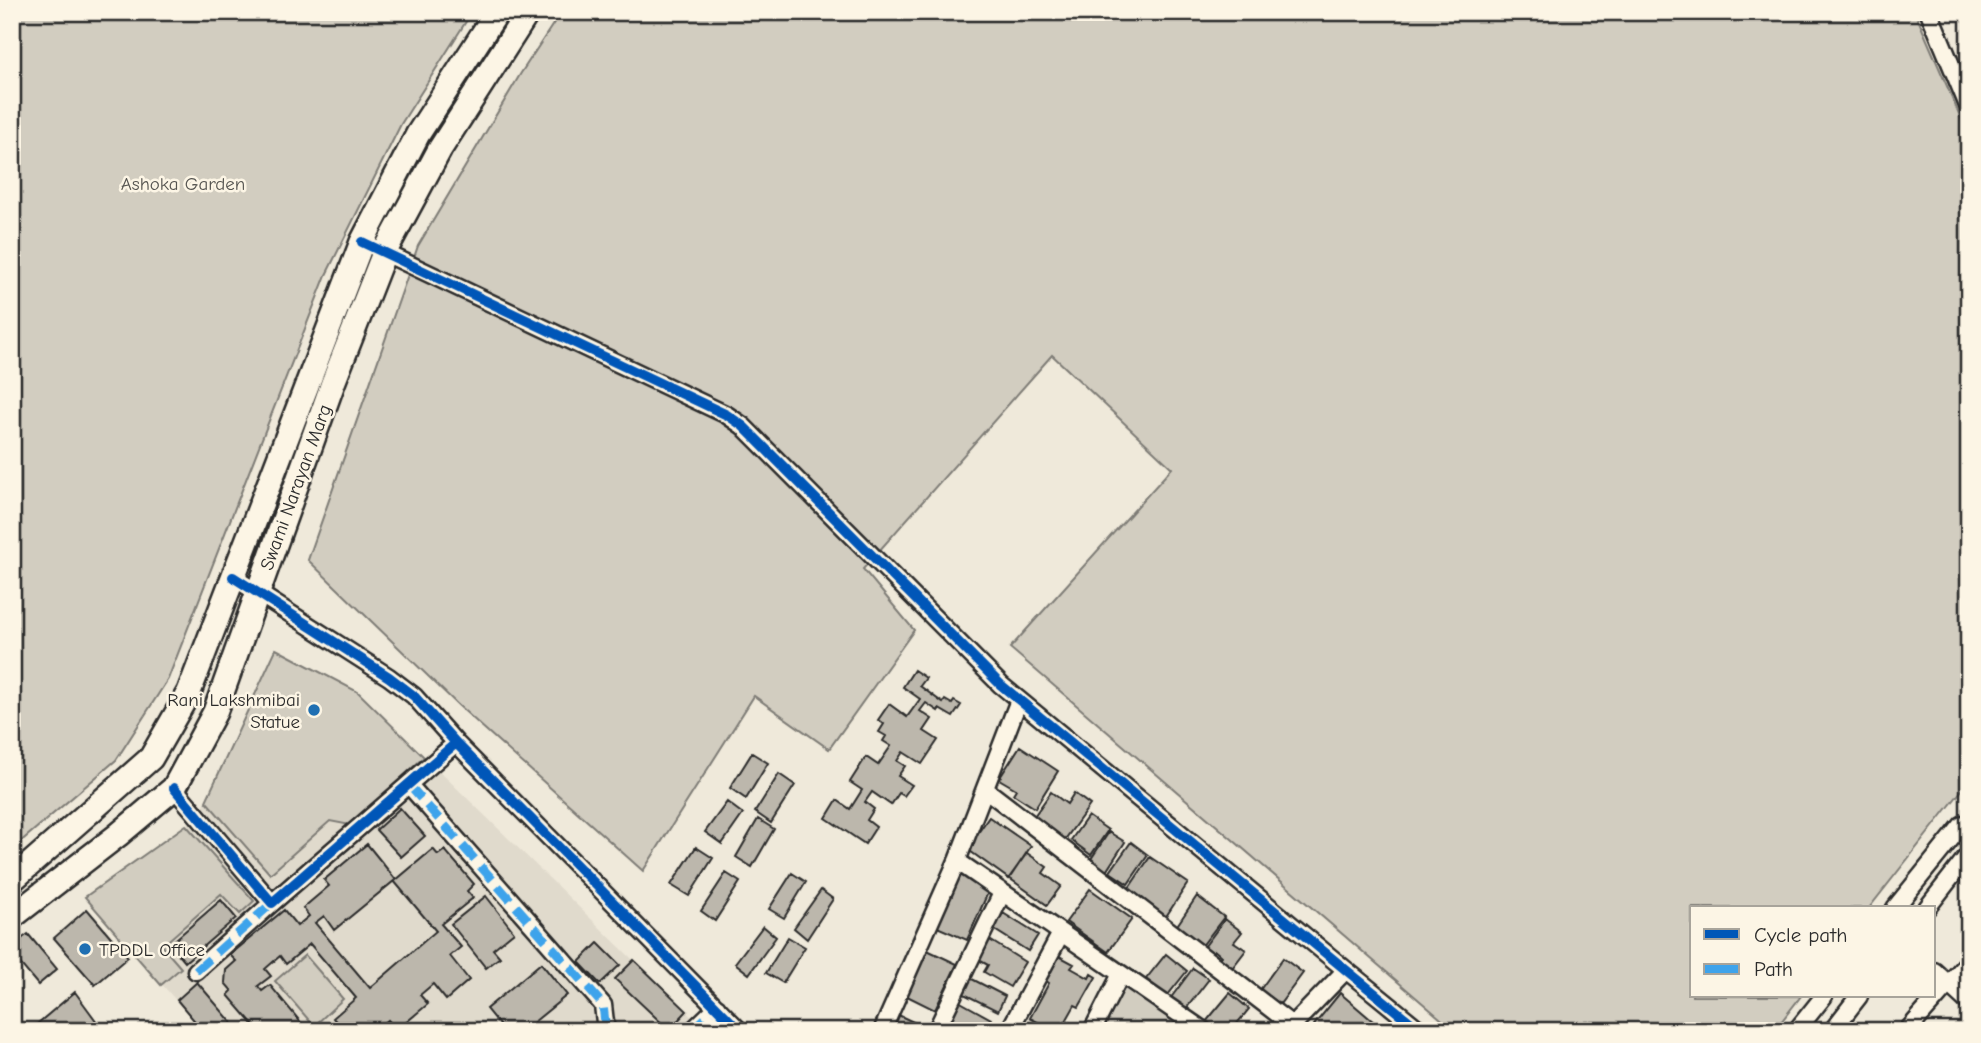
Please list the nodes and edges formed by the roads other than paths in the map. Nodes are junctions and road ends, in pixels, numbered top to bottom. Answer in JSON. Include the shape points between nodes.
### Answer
{"nodes":[{"id":1,"x":497,"y":12,"type":"edge"},
{"id":2,"x":528,"y":12,"type":"edge"},
{"id":3,"x":1928,"y":12,"type":"edge"},
{"id":4,"x":1969,"y":108,"type":"edge"},
{"id":5,"x":362,"y":242,"type":"junction"},
{"id":6,"x":384,"y":253,"type":"junction"},
{"id":7,"x":233,"y":577,"type":"junction"},
{"id":8,"x":257,"y":593,"type":"junction"},
{"id":9,"x":1019,"y":700,"type":"junction"},
{"id":10,"x":456,"y":743,"type":"junction"},
{"id":11,"x":409,"y":785,"type":"junction"},
{"id":12,"x":174,"y":788,"type":"junction"},
{"id":13,"x":985,"y":789,"type":"junction"},
{"id":14,"x":1969,"y":822,"type":"edge"},
{"id":15,"x":1969,"y":854,"type":"edge"},
{"id":16,"x":957,"y":861,"type":"junction"},
{"id":17,"x":12,"y":880,"type":"edge"},
{"id":18,"x":1002,"y":893,"type":"junction"},
{"id":19,"x":272,"y":903,"type":"junction"},
{"id":20,"x":1897,"y":906,"type":"edge"},
{"id":21,"x":1929,"y":906,"type":"edge"},
{"id":22,"x":12,"y":917,"type":"edge"},
{"id":23,"x":1061,"y":933,"type":"junction"},
{"id":24,"x":1969,"y":961,"type":"edge"},
{"id":25,"x":1346,"y":970,"type":"junction"},
{"id":26,"x":196,"y":971,"type":"dead end"},
{"id":27,"x":1936,"y":973,"type":"edge"},
{"id":28,"x":1121,"y":974,"type":"junction"},
{"id":29,"x":1949,"y":983,"type":"junction"},
{"id":30,"x":1822,"y":998,"type":"edge"},
{"id":31,"x":1857,"y":998,"type":"edge"},
{"id":32,"x":1936,"y":998,"type":"edge"},
{"id":33,"x":1936,"y":998,"type":"edge"},
{"id":34,"x":1969,"y":1003,"type":"edge"},
{"id":35,"x":717,"y":1007,"type":"junction"},
{"id":36,"x":1290,"y":1028,"type":"edge"},
{"id":37,"x":606,"y":1031,"type":"edge"},
{"id":38,"x":692,"y":1031,"type":"edge"},
{"id":39,"x":740,"y":1031,"type":"edge"},
{"id":40,"x":882,"y":1031,"type":"edge"},
{"id":41,"x":936,"y":1031,"type":"edge"},
{"id":42,"x":1009,"y":1031,"type":"edge"},
{"id":43,"x":1092,"y":1031,"type":"edge"},
{"id":44,"x":1204,"y":1031,"type":"edge"},
{"id":45,"x":1421,"y":1031,"type":"edge"},
{"id":46,"x":1796,"y":1031,"type":"edge"},
{"id":47,"x":1832,"y":1031,"type":"edge"},
{"id":48,"x":1907,"y":1031,"type":"edge"}],
"edges":[{"from":1,"to":5,"type":"main road","name":"Swami Narayan Marg","via":[[418,134]]},
{"from":2,"to":6,"type":"main road","name":"Swami Narayan Marg","via":[[440,149]]},
{"from":3,"to":4,"type":"street"},
{"from":5,"to":6,"type":"street"},
{"from":5,"to":7,"type":"main road","name":"Swami Narayan Marg"},
{"from":6,"to":8,"type":"main road","name":"Swami Narayan Marg"},
{"from":6,"to":9,"type":"street","via":[[743,426]]},
{"from":7,"to":8,"type":"street"},
{"from":7,"to":17,"type":"main road","name":"Swami Narayan Marg","via":[[189,692],[151,758]]},
{"from":8,"to":10,"type":"street","via":[[389,677],[414,696]]},
{"from":8,"to":12,"type":"main road","name":"Swami Narayan Marg","via":[[215,712]]},
{"from":9,"to":13,"type":"street"},
{"from":9,"to":25,"type":"street"},
{"from":10,"to":11,"type":"street"},
{"from":10,"to":35,"type":"street"},
{"from":11,"to":19,"type":"street"},
{"from":11,"to":37,"type":"street","via":[[603,1004]]},
{"from":12,"to":19,"type":"street"},
{"from":12,"to":22,"type":"main road","name":"Swami Narayan Marg"},
{"from":13,"to":16,"type":"street"},
{"from":13,"to":36,"type":"street"},
{"from":14,"to":20,"type":"street"},
{"from":15,"to":21,"type":"street"},
{"from":16,"to":18,"type":"street"},
{"from":16,"to":40,"type":"street"},
{"from":18,"to":23,"type":"street"},
{"from":18,"to":41,"type":"street"},
{"from":19,"to":26,"type":"street"},
{"from":23,"to":28,"type":"street"},
{"from":23,"to":42,"type":"street"},
{"from":24,"to":29,"type":"street"},
{"from":25,"to":36,"type":"street"},
{"from":25,"to":45,"type":"street"},
{"from":27,"to":29,"type":"street"},
{"from":28,"to":43,"type":"street"},
{"from":28,"to":44,"type":"street"},
{"from":29,"to":32,"type":"street"},
{"from":29,"to":34,"type":"street"},
{"from":30,"to":46,"type":"street"},
{"from":31,"to":47,"type":"street"},
{"from":33,"to":48,"type":"street"},
{"from":35,"to":38,"type":"street"},
{"from":35,"to":39,"type":"street"}]}
